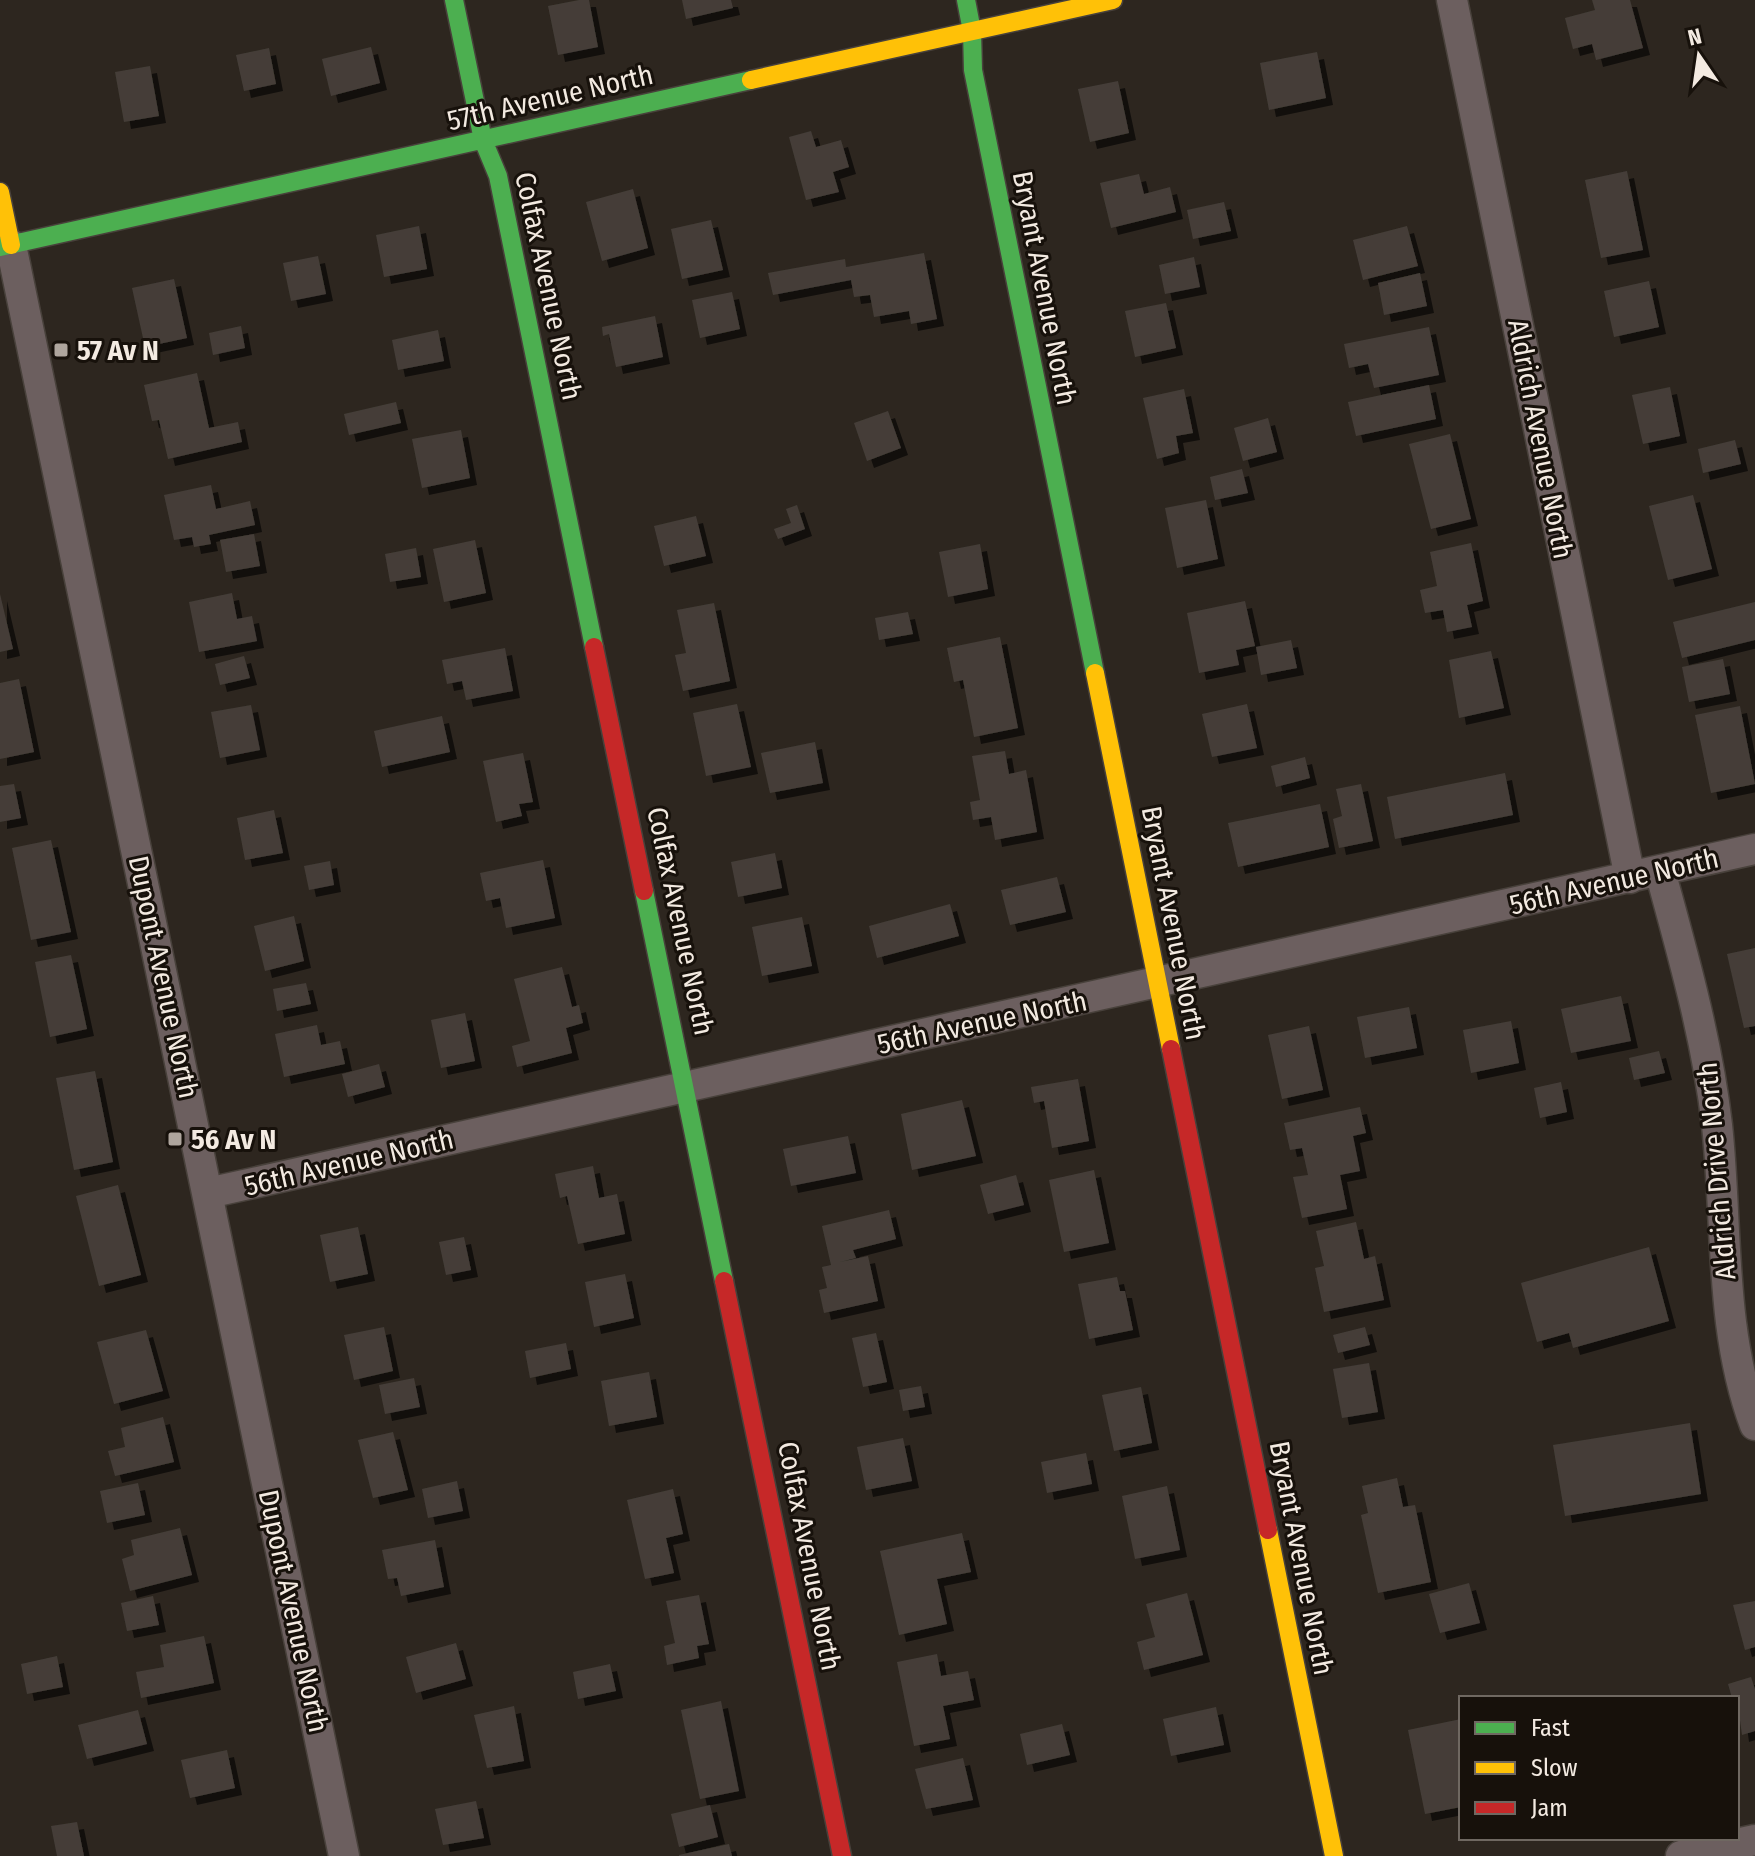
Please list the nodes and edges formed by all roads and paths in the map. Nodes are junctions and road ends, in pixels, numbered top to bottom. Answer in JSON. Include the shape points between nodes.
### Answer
{"nodes":[{"id":1,"x":454,"y":0,"type":"edge"},
{"id":2,"x":966,"y":0,"type":"edge"},
{"id":3,"x":1113,"y":0,"type":"edge"},
{"id":4,"x":1452,"y":0,"type":"edge"},
{"id":5,"x":972,"y":31,"type":"junction"},
{"id":6,"x":483,"y":140,"type":"junction"},
{"id":7,"x":0,"y":192,"type":"edge"},
{"id":8,"x":5,"y":246,"type":"edge"},
{"id":9,"x":1755,"y":849,"type":"edge"},
{"id":10,"x":1660,"y":871,"type":"junction"},
{"id":11,"x":1630,"y":878,"type":"junction"},
{"id":12,"x":1158,"y":983,"type":"junction"},
{"id":13,"x":687,"y":1086,"type":"junction"},
{"id":14,"x":208,"y":1193,"type":"junction"},
{"id":15,"x":1755,"y":1425,"type":"edge"},
{"id":16,"x":1755,"y":1840,"type":"edge"},
{"id":17,"x":344,"y":1856,"type":"edge"},
{"id":18,"x":842,"y":1856,"type":"edge"},
{"id":19,"x":1334,"y":1856,"type":"edge"},
{"id":20,"x":1681,"y":1856,"type":"edge"}],
"edges":[{"from":1,"to":6,"type":"street","name":"Colfax Avenue North"},
{"from":2,"to":5,"type":"street","name":"Bryant Avenue North"},
{"from":3,"to":5,"type":"street","name":"57th Avenue North"},
{"from":4,"to":11,"type":"street","name":"Aldrich Avenue North"},
{"from":5,"to":6,"type":"street","name":"57th Avenue North"},
{"from":5,"to":12,"type":"street","name":"Bryant Avenue North","via":[[976,86]]},
{"from":6,"to":8,"type":"street","name":"57th Avenue North"},
{"from":6,"to":13,"type":"street","name":"Colfax Avenue North","via":[[498,176]]},
{"from":7,"to":8,"type":"street","name":"Dupont Avenue North"},
{"from":8,"to":14,"type":"street","name":"Dupont Avenue North"},
{"from":9,"to":10,"type":"street","name":"56th Avenue North"},
{"from":10,"to":11,"type":"street","name":"56th Avenue North"},
{"from":10,"to":15,"type":"street","name":"Aldrich Drive North","via":[[1711,1078],[1727,1306],[1733,1353]]},
{"from":11,"to":12,"type":"street","name":"56th Avenue North"},
{"from":12,"to":13,"type":"street","name":"56th Avenue North"},
{"from":12,"to":19,"type":"street","name":"Bryant Avenue North"},
{"from":13,"to":14,"type":"street","name":"56th Avenue North"},
{"from":13,"to":18,"type":"street","name":"Colfax Avenue North"},
{"from":14,"to":17,"type":"street","name":"Dupont Avenue North"},
{"from":16,"to":20,"type":"street"}]}
